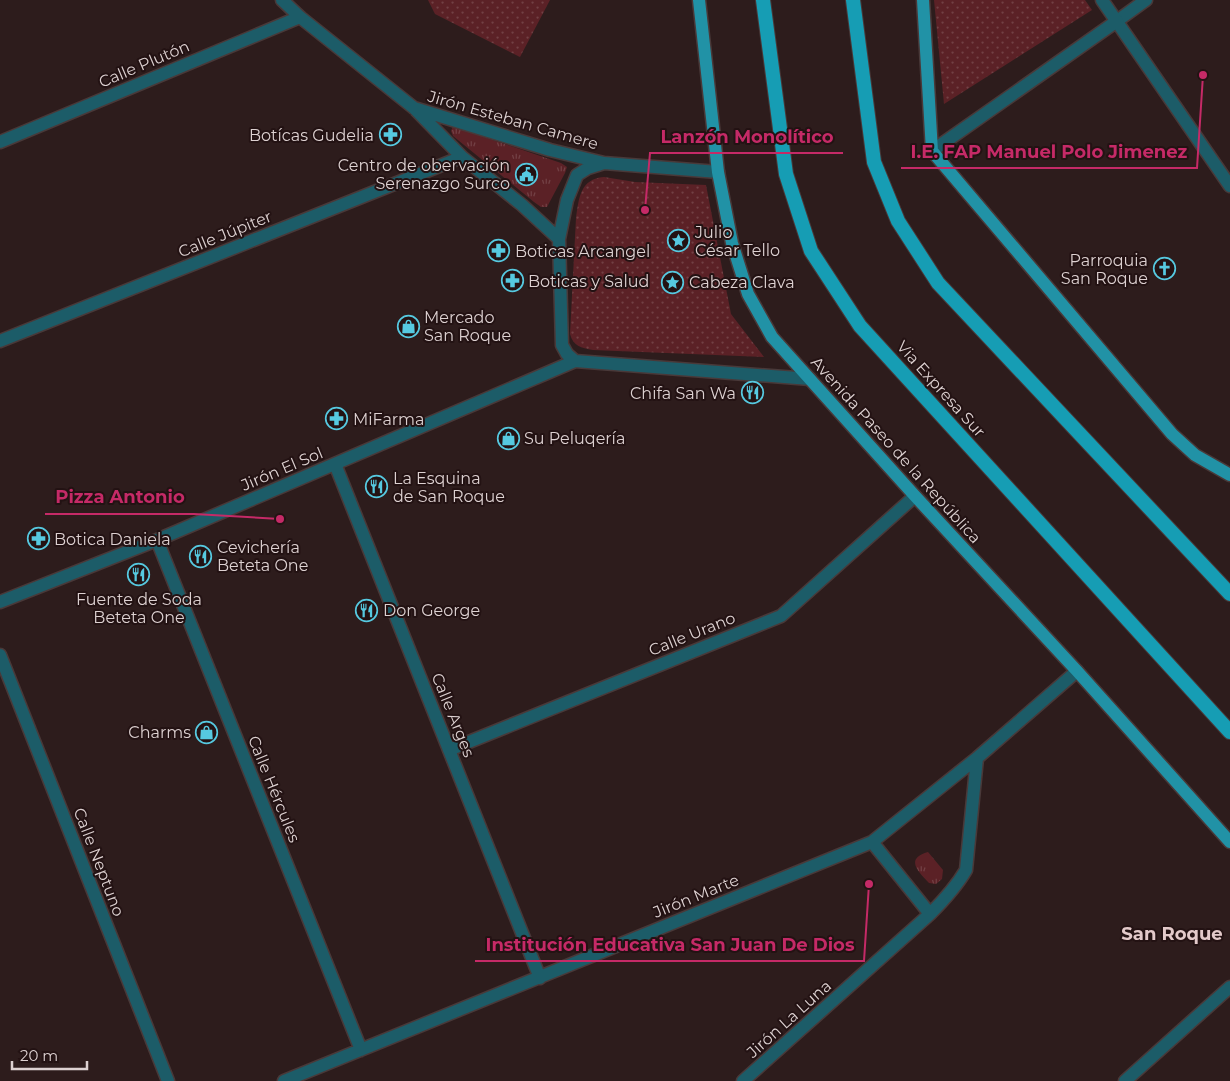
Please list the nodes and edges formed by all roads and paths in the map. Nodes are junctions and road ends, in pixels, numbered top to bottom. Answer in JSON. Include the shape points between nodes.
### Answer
{"nodes":[{"id":1,"x":282,"y":0,"type":"edge"},
{"id":2,"x":699,"y":0,"type":"edge"},
{"id":3,"x":763,"y":0,"type":"edge"},
{"id":4,"x":853,"y":0,"type":"edge"},
{"id":5,"x":923,"y":0,"type":"edge"},
{"id":6,"x":1102,"y":0,"type":"edge"},
{"id":7,"x":1146,"y":0,"type":"edge"},
{"id":8,"x":300,"y":17,"type":"junction"},
{"id":9,"x":1117,"y":21,"type":"junction"},
{"id":10,"x":414,"y":108,"type":"junction"},
{"id":11,"x":0,"y":142,"type":"edge"},
{"id":12,"x":932,"y":151,"type":"junction"},
{"id":13,"x":462,"y":157,"type":"junction"},
{"id":14,"x":604,"y":163,"type":"junction"},
{"id":15,"x":718,"y":172,"type":"junction"},
{"id":16,"x":1230,"y":186,"type":"edge"},
{"id":17,"x":559,"y":239,"type":"junction"},
{"id":18,"x":0,"y":341,"type":"edge"},
{"id":19,"x":575,"y":361,"type":"junction"},
{"id":20,"x":810,"y":379,"type":"junction"},
{"id":21,"x":335,"y":464,"type":"junction"},
{"id":22,"x":1230,"y":475,"type":"edge"},
{"id":23,"x":915,"y":496,"type":"junction"},
{"id":24,"x":157,"y":540,"type":"junction"},
{"id":25,"x":1230,"y":594,"type":"edge"},
{"id":26,"x":0,"y":602,"type":"edge"},
{"id":27,"x":0,"y":655,"type":"edge"},
{"id":28,"x":1077,"y":671,"type":"junction"},
{"id":29,"x":1230,"y":732,"type":"edge"},
{"id":30,"x":449,"y":750,"type":"junction"},
{"id":31,"x":977,"y":758,"type":"junction"},
{"id":32,"x":872,"y":842,"type":"junction"},
{"id":33,"x":1230,"y":842,"type":"edge"},
{"id":34,"x":930,"y":914,"type":"junction"},
{"id":35,"x":540,"y":978,"type":"junction"},
{"id":36,"x":1230,"y":987,"type":"edge"},
{"id":37,"x":361,"y":1050,"type":"junction"},
{"id":38,"x":1129,"y":1080,"type":"edge"},
{"id":39,"x":168,"y":1081,"type":"edge"},
{"id":40,"x":284,"y":1081,"type":"edge"},
{"id":41,"x":744,"y":1081,"type":"edge"}],
"edges":[{"from":1,"to":8,"type":"street","name":"Jirón Esteban Camere"},
{"from":2,"to":15,"type":"main road","name":"Avenida Paseo de la República"},
{"from":3,"to":29,"type":"highway","name":"Via Expresa Sur","via":[[786,174],[811,251],[860,326]]},
{"from":4,"to":25,"type":"highway","via":[[874,162],[898,220],[938,283]]},
{"from":5,"to":12,"type":"main road"},
{"from":6,"to":9,"type":"street"},
{"from":7,"to":9,"type":"street"},
{"from":8,"to":10,"type":"street","name":"Jirón Esteban Camere"},
{"from":8,"to":11,"type":"street","name":"Calle Plutón"},
{"from":9,"to":12,"type":"street"},
{"from":9,"to":16,"type":"street"},
{"from":10,"to":13,"type":"street","name":"Jirón Esteban Camere"},
{"from":10,"to":14,"type":"street","name":"Jirón Esteban Camere","via":[[550,150]]},
{"from":12,"to":22,"type":"main road","via":[[1172,434],[1195,456]]},
{"from":13,"to":17,"type":"street","name":"Jirón Esteban Camere"},
{"from":13,"to":18,"type":"street","name":"Calle Júpiter"},
{"from":14,"to":15,"type":"street","name":"Jirón Esteban Camere"},
{"from":14,"to":17,"type":"street","via":[[577,175],[566,200]]},
{"from":15,"to":20,"type":"main road","name":"Avenida Paseo de la República","via":[[732,242],[748,294],[772,337]]},
{"from":17,"to":19,"type":"street","via":[[562,345]]},
{"from":19,"to":20,"type":"street"},
{"from":19,"to":21,"type":"street","name":"Jirón El Sol"},
{"from":20,"to":23,"type":"main road","name":"Avenida Paseo de la República"},
{"from":21,"to":24,"type":"street","name":"Jirón El Sol"},
{"from":21,"to":30,"type":"street","name":"Calle Arges"},
{"from":23,"to":28,"type":"main road","name":"Avenida Paseo de la República"},
{"from":23,"to":30,"type":"street","name":"Calle Urano","via":[[781,616]]},
{"from":24,"to":26,"type":"street","name":"Jirón El Sol"},
{"from":24,"to":37,"type":"street","name":"Calle Hércules"},
{"from":27,"to":39,"type":"street","name":"Calle Neptuno"},
{"from":28,"to":31,"type":"street","name":"Jirón Marte"},
{"from":28,"to":33,"type":"main road","name":"Avenida Paseo de la República"},
{"from":30,"to":35,"type":"street","name":"Calle Arges"},
{"from":31,"to":32,"type":"street","name":"Jirón Marte"},
{"from":31,"to":34,"type":"street","name":"Jirón La Luna","via":[[966,870],[948,896]]},
{"from":32,"to":34,"type":"street"},
{"from":32,"to":35,"type":"street","name":"Jirón Marte"},
{"from":34,"to":41,"type":"street","name":"Jirón La Luna"},
{"from":35,"to":37,"type":"street","name":"Jirón Marte"},
{"from":36,"to":38,"type":"street"},
{"from":37,"to":40,"type":"street","name":"Jirón Marte"}]}
